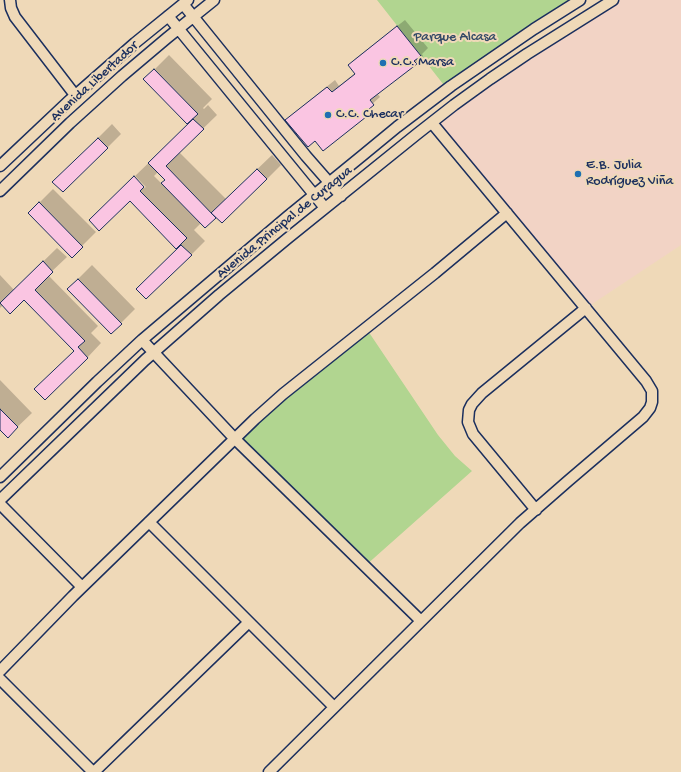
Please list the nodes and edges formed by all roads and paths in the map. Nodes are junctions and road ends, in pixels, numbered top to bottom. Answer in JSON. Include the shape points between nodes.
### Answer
{"nodes":[{"id":1,"x":10,"y":0,"type":"edge"},
{"id":2,"x":214,"y":0,"type":"edge"},
{"id":3,"x":580,"y":0,"type":"edge"},
{"id":4,"x":613,"y":0,"type":"edge"},
{"id":5,"x":186,"y":2,"type":"edge"},
{"id":6,"x":168,"y":16,"type":"junction"},
{"id":7,"x":194,"y":16,"type":"junction"},
{"id":8,"x":178,"y":29,"type":"junction"},
{"id":9,"x":75,"y":95,"type":"junction"},
{"id":10,"x":432,"y":123,"type":"junction"},
{"id":11,"x":0,"y":166,"type":"edge"},
{"id":12,"x":330,"y":182,"type":"junction"},
{"id":13,"x":0,"y":191,"type":"edge"},
{"id":14,"x":314,"y":195,"type":"junction"},
{"id":15,"x":341,"y":196,"type":"junction"},
{"id":16,"x":325,"y":208,"type":"junction"},
{"id":17,"x":508,"y":213,"type":"junction"},
{"id":18,"x":586,"y":308,"type":"junction"},
{"id":19,"x":142,"y":340,"type":"junction"},
{"id":20,"x":153,"y":353,"type":"junction"},
{"id":21,"x":235,"y":439,"type":"junction"},
{"id":22,"x":0,"y":477,"type":"edge"},
{"id":23,"x":0,"y":500,"type":"edge"},
{"id":24,"x":0,"y":504,"type":"edge"},
{"id":25,"x":536,"y":510,"type":"junction"},
{"id":26,"x":149,"y":522,"type":"junction"},
{"id":27,"x":82,"y":587,"type":"junction"},
{"id":28,"x":421,"y":621,"type":"junction"},
{"id":29,"x":249,"y":622,"type":"junction"},
{"id":30,"x":0,"y":671,"type":"edge"},
{"id":31,"x":0,"y":679,"type":"edge"},
{"id":32,"x":334,"y":707,"type":"junction"},
{"id":33,"x":93,"y":772,"type":"edge"},
{"id":34,"x":268,"y":772,"type":"edge"}],
"edges":[{"from":1,"to":9,"type":"street","via":[[15,17]]},
{"from":2,"to":7,"type":"street","name":"Avenida Libertador"},
{"from":3,"to":12,"type":"street","name":"Avenida Principal de Curagua","via":[[451,86]]},
{"from":4,"to":10,"type":"street","name":"Avenida Principal de Curagua","via":[[497,75]]},
{"from":5,"to":6,"type":"street","name":"Avenida Libertador"},
{"from":5,"to":7,"type":"street"},
{"from":6,"to":8,"type":"street"},
{"from":6,"to":9,"type":"street","name":"Avenida Libertador"},
{"from":7,"to":8,"type":"street","name":"Avenida Libertador"},
{"from":7,"to":12,"type":"street","via":[[306,156]]},
{"from":8,"to":13,"type":"street","name":"Avenida Libertador","via":[[96,99]]},
{"from":8,"to":14,"type":"street"},
{"from":9,"to":11,"type":"street","name":"Avenida Libertador"},
{"from":10,"to":15,"type":"street","name":"Avenida Principal de Curagua"},
{"from":10,"to":17,"type":"street"},
{"from":12,"to":14,"type":"street","name":"Avenida Principal de Curagua"},
{"from":12,"to":15,"type":"street"},
{"from":14,"to":16,"type":"street"},
{"from":14,"to":19,"type":"street","name":"Avenida Principal de Curagua"},
{"from":15,"to":16,"type":"street","name":"Avenida Principal de Curagua"},
{"from":16,"to":20,"type":"street","name":"Avenida Principal de Curagua"},
{"from":17,"to":18,"type":"street"},
{"from":17,"to":21,"type":"street","via":[[283,394]]},
{"from":18,"to":25,"type":"street","via":[[646,381],[652,391],[652,402],[643,417]]},
{"from":18,"to":25,"type":"street","via":[[482,393],[469,410],[468,422],[473,434]]},
{"from":19,"to":20,"type":"street"},
{"from":19,"to":22,"type":"street","name":"Avenida Principal de Curagua"},
{"from":20,"to":21,"type":"street"},
{"from":20,"to":23,"type":"street","name":"Avenida Principal de Curagua"},
{"from":21,"to":26,"type":"street"},
{"from":21,"to":28,"type":"street"},
{"from":24,"to":27,"type":"street"},
{"from":25,"to":28,"type":"street"},
{"from":26,"to":27,"type":"street"},
{"from":26,"to":29,"type":"street"},
{"from":27,"to":30,"type":"street"},
{"from":28,"to":32,"type":"street"},
{"from":29,"to":32,"type":"street"},
{"from":29,"to":33,"type":"street"},
{"from":31,"to":33,"type":"street"},
{"from":32,"to":34,"type":"street"}]}
